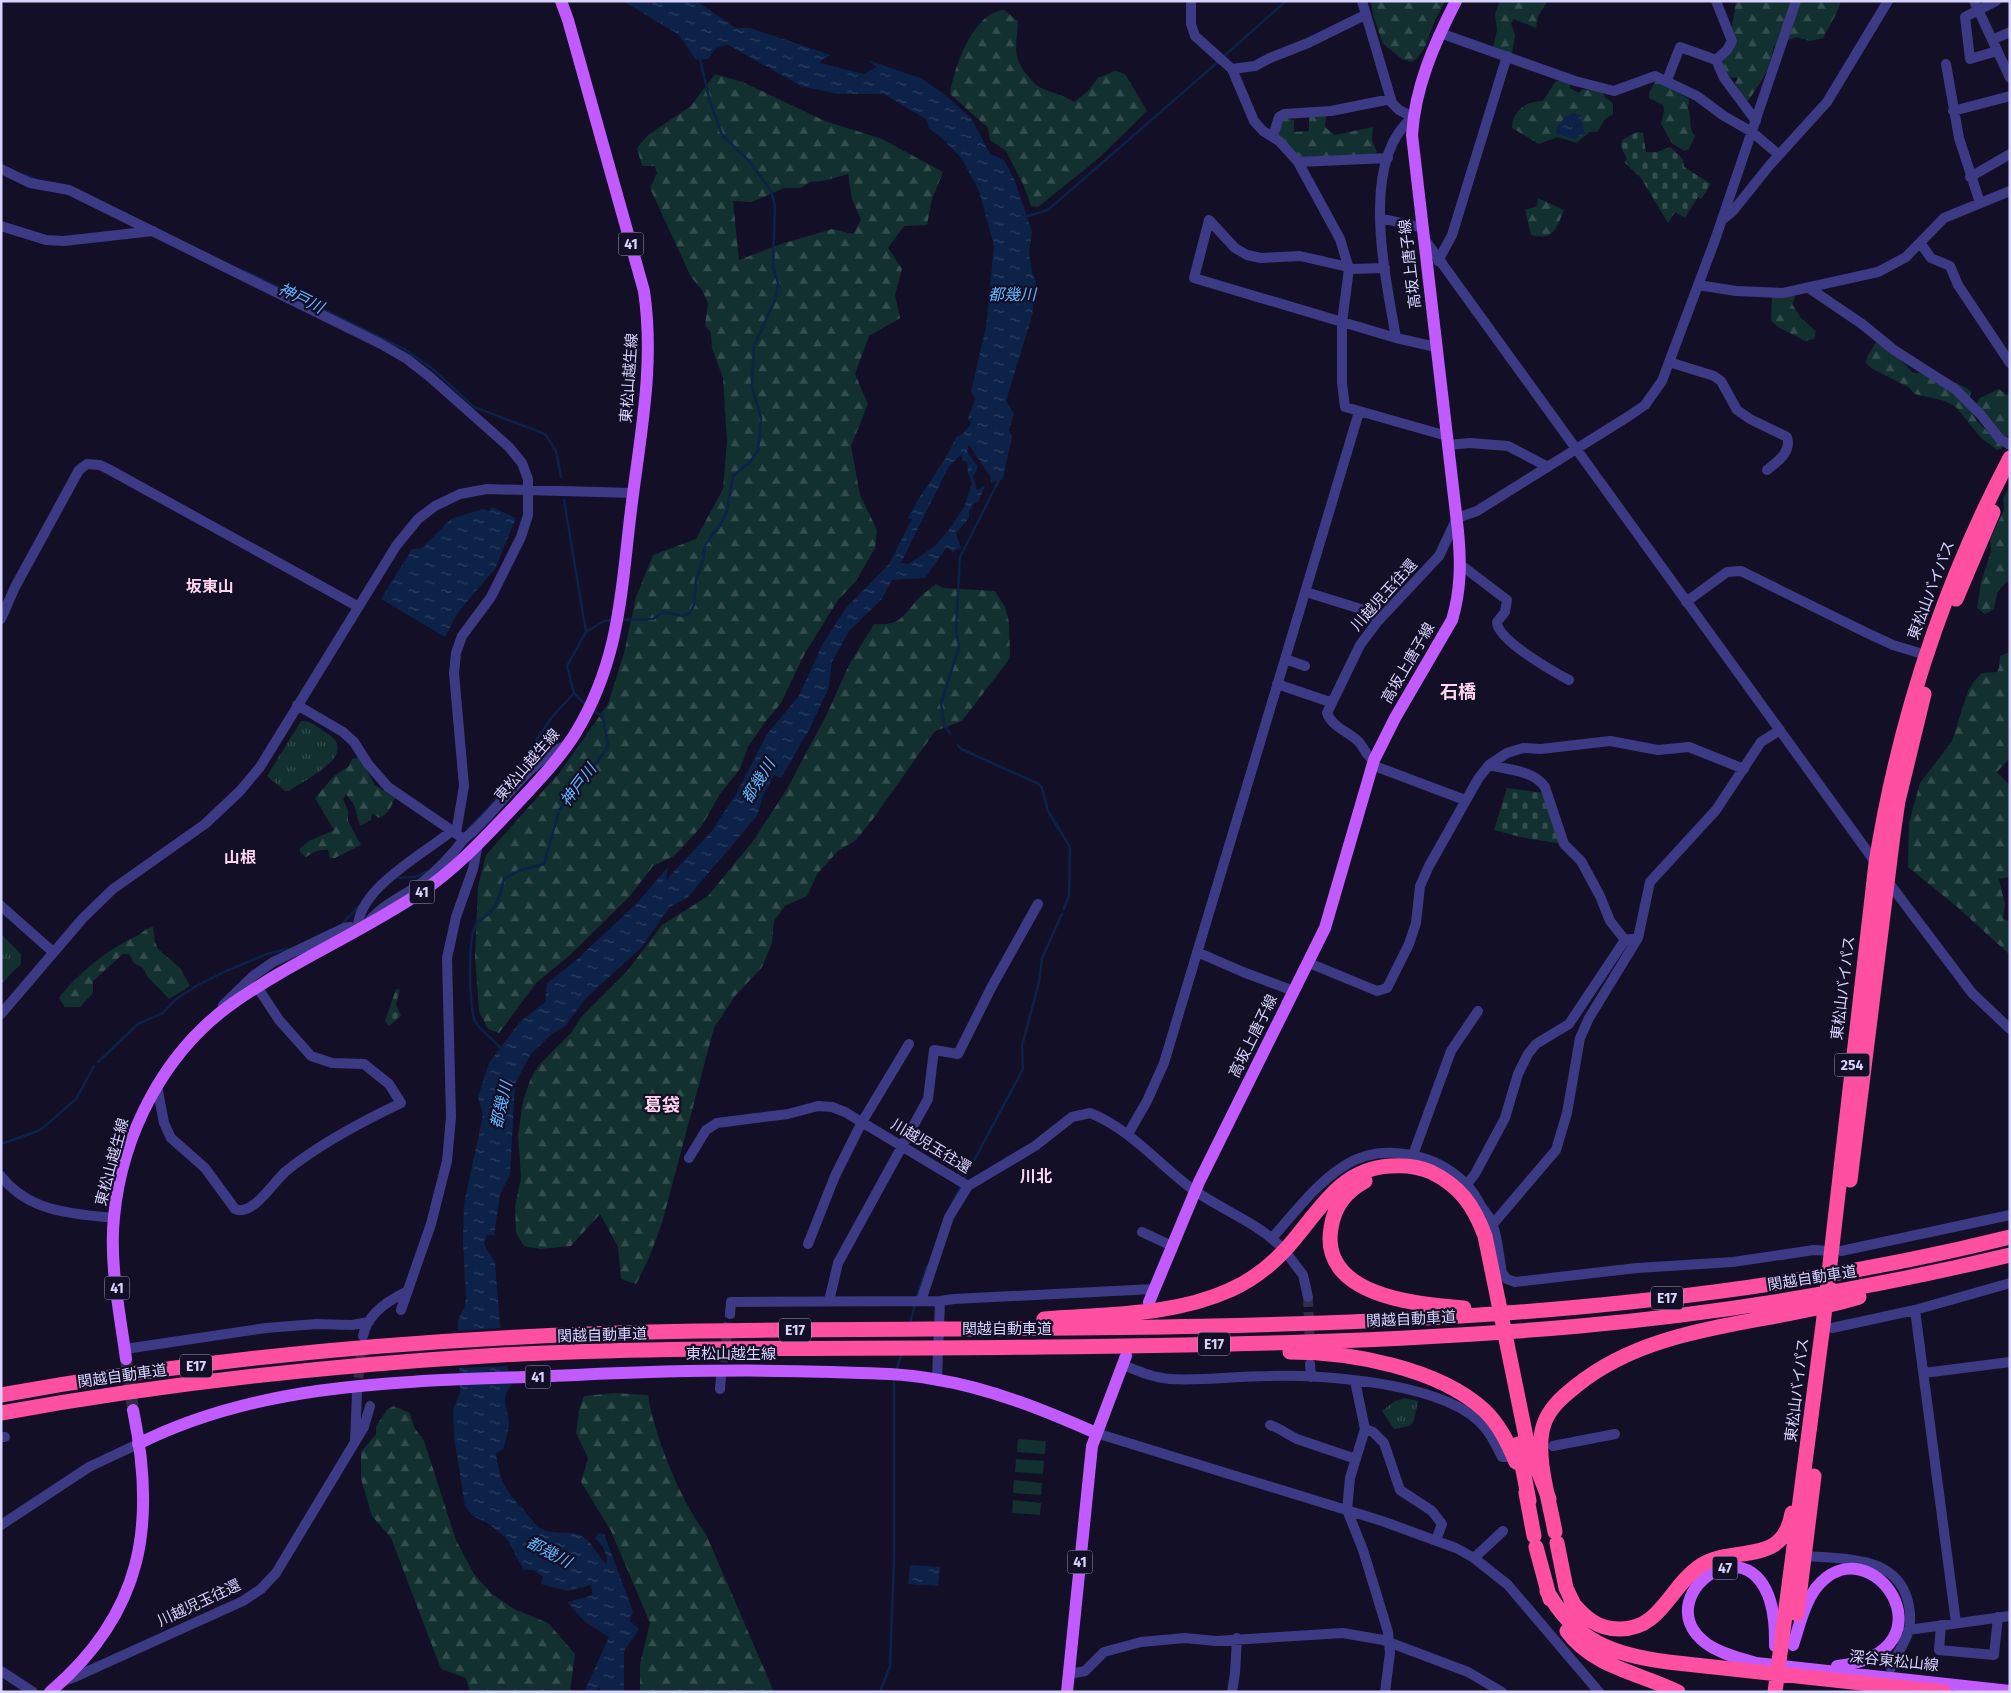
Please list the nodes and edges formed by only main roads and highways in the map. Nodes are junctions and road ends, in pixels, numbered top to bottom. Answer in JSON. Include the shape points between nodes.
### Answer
{"nodes":[{"id":1,"x":561,"y":1,"type":"edge"},
{"id":2,"x":1456,"y":1,"type":"edge"},
{"id":3,"x":2010,"y":458,"type":"edge"},
{"id":4,"x":2010,"y":479,"type":"edge"},
{"id":5,"x":2010,"y":1237,"type":"edge"},
{"id":6,"x":1836,"y":1251,"type":"junction"},
{"id":7,"x":2010,"y":1255,"type":"edge"},
{"id":8,"x":1149,"y":1302,"type":"dead end"},
{"id":9,"x":1814,"y":1302,"type":"junction"},
{"id":10,"x":1477,"y":1312,"type":"junction"},
{"id":11,"x":950,"y":1327,"type":"junction"},
{"id":12,"x":1037,"y":1347,"type":"junction"},
{"id":13,"x":125,"y":1354,"type":"tunnel mouth"},
{"id":14,"x":1125,"y":1361,"type":"road end"},
{"id":15,"x":1,"y":1395,"type":"edge"},
{"id":16,"x":133,"y":1410,"type":"tunnel mouth"},
{"id":17,"x":1,"y":1413,"type":"edge"},
{"id":18,"x":1096,"y":1433,"type":"junction"},
{"id":19,"x":138,"y":1444,"type":"junction"},
{"id":20,"x":1805,"y":1463,"type":"junction"},
{"id":21,"x":1549,"y":1500,"type":"junction"},
{"id":22,"x":1529,"y":1501,"type":"junction"},
{"id":23,"x":1547,"y":1591,"type":"junction"},
{"id":24,"x":1571,"y":1601,"type":"junction"},
{"id":25,"x":1792,"y":1645,"type":"junction"},
{"id":26,"x":1756,"y":1667,"type":"junction"},
{"id":27,"x":1801,"y":1672,"type":"junction"},
{"id":28,"x":1783,"y":1690,"type":"edge"},
{"id":29,"x":2010,"y":1690,"type":"edge"},
{"id":30,"x":50,"y":1692,"type":"edge"},
{"id":31,"x":1067,"y":1692,"type":"edge"},
{"id":32,"x":1678,"y":1692,"type":"edge"},
{"id":33,"x":1842,"y":1692,"type":"edge"},
{"id":34,"x":1944,"y":1692,"type":"edge"}],
"edges":[{"from":1,"to":13,"type":"main road","name":"東松山越生線","number":"41","via":[[645,300],[649,355],[623,591],[612,650],[598,691],[568,745],[478,844],[434,884],[223,1012],[197,1035],[157,1086],[135,1129],[114,1218],[115,1270]]},
{"from":2,"to":8,"type":"main road","name":"高坂上唐子線","via":[[1422,78],[1413,117],[1414,154],[1457,518],[1460,592],[1452,620],[1373,762],[1325,928],[1195,1190]]},
{"from":3,"to":6,"type":"highway","name":"東松山バイパス","number":"254","via":[[1960,559],[1926,655],[1898,750],[1876,864]]},
{"from":4,"to":6,"type":"highway","name":"東松山バイパス","number":"254","via":[[1966,573],[1934,658],[1898,801]]},
{"from":5,"to":10,"type":"highway","name":"関越自動車道","number":"E17","via":[[1850,1272],[1704,1294]]},
{"from":6,"to":20,"type":"highway","name":"東松山バイパス","number":"254"},
{"from":6,"to":25,"type":"highway","name":"東松山バイパス","number":"254","via":[[1832,1328]]},
{"from":7,"to":9,"type":"highway"},
{"from":9,"to":12,"type":"highway","name":"関越自動車道","number":"E17","via":[[1520,1331],[1262,1344]]},
{"from":9,"to":21,"type":"highway","via":[[1647,1346],[1623,1356],[1584,1380],[1556,1404],[1544,1427],[1541,1452]]},
{"from":10,"to":11,"type":"highway","name":"関越自動車道","number":"E17","via":[[1262,1325]]},
{"from":10,"to":22,"type":"highway","via":[[1398,1300],[1378,1294],[1349,1277],[1334,1258],[1330,1232],[1334,1213],[1345,1196],[1368,1179],[1410,1174],[1437,1184],[1449,1193],[1468,1218],[1485,1276]]},
{"from":11,"to":15,"type":"highway","name":"関越自動車道","number":"E17","via":[[694,1331],[391,1345],[219,1363]]},
{"from":11,"to":21,"type":"highway","via":[[1146,1311],[1216,1296],[1246,1282],[1274,1262],[1322,1202],[1345,1181],[1385,1166],[1426,1170],[1463,1194],[1473,1207],[1485,1236],[1526,1442]]},
{"from":12,"to":17,"type":"highway","name":"関越自動車道","number":"E17","via":[[692,1350],[487,1356],[213,1381]]},
{"from":12,"to":22,"type":"highway","via":[[1138,1355],[1312,1352],[1368,1360],[1404,1370],[1454,1389],[1486,1412],[1507,1442]]},
{"from":14,"to":18,"type":"main road"},
{"from":16,"to":19,"type":"main road"},
{"from":18,"to":19,"type":"main road","name":"東松山越生線","number":"41","via":[[1015,1400],[932,1378],[887,1374],[691,1370],[385,1384],[298,1394],[196,1419]]},
{"from":18,"to":31,"type":"main road","number":"41","via":[[1092,1446]]},
{"from":19,"to":30,"type":"main road","via":[[144,1519],[133,1578],[116,1616],[99,1642]]},
{"from":20,"to":24,"type":"highway","via":[[1797,1481],[1786,1533],[1760,1552],[1722,1557],[1701,1565],[1651,1620],[1628,1629],[1605,1628],[1587,1618]]},
{"from":20,"to":28,"type":"highway","name":"東松山バイパス","number":"254"},
{"from":21,"to":24,"type":"highway","via":[[1562,1573]]},
{"from":22,"to":23,"type":"highway"},
{"from":23,"to":26,"type":"highway","via":[[1571,1624],[1599,1645],[1615,1652],[1648,1660]]},
{"from":23,"to":32,"type":"highway","via":[[1562,1624],[1583,1648],[1613,1666]]},
{"from":24,"to":26,"type":"highway","via":[[1590,1627],[1614,1642]]},
{"from":25,"to":27,"type":"main road","via":[[1816,1589],[1835,1574],[1860,1570],[1873,1574],[1891,1590],[1897,1602],[1898,1626],[1878,1655],[1854,1664]]},
{"from":25,"to":28,"type":"highway","name":"東松山バイパス","number":"254"},
{"from":26,"to":27,"type":"highway"},
{"from":26,"to":28,"type":"main road","number":"47","via":[[1717,1650],[1698,1636],[1691,1625],[1689,1614],[1694,1589],[1710,1572],[1742,1569],[1752,1573],[1768,1590]]},
{"from":27,"to":29,"type":"main road","name":"深谷東松山線"},
{"from":27,"to":33,"type":"highway"},
{"from":27,"to":34,"type":"highway"}]}
